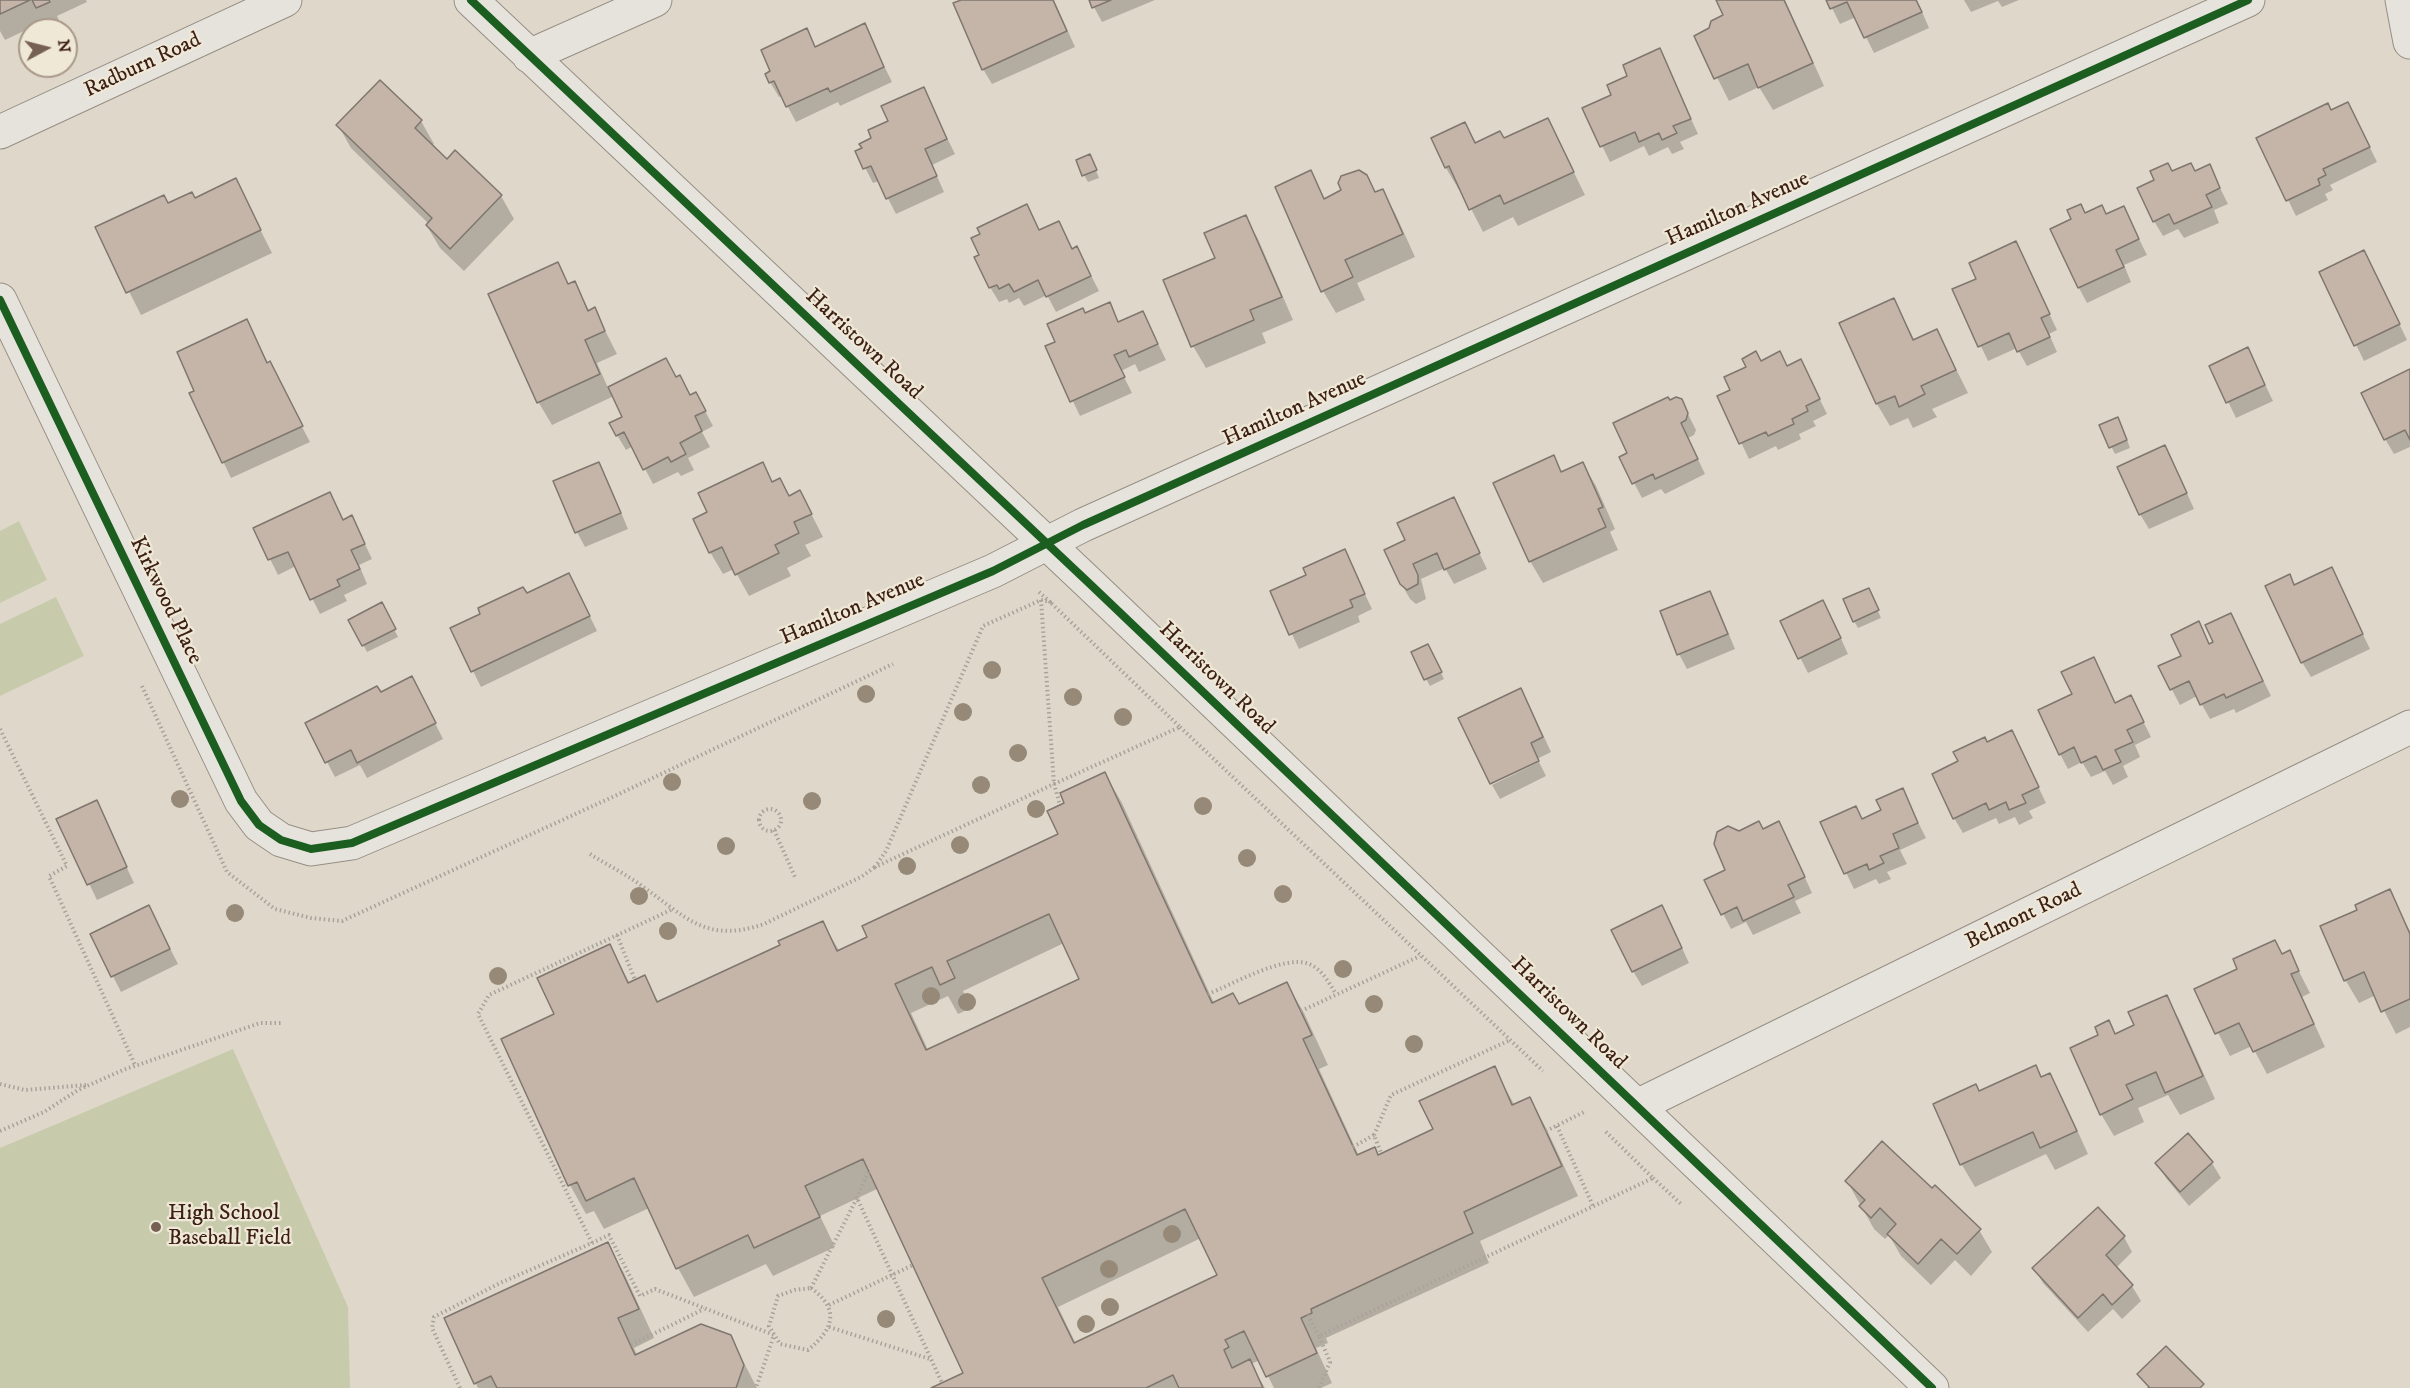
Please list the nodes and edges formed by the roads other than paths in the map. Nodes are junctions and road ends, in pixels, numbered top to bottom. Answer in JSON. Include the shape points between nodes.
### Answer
{"nodes":[{"id":1,"x":285,"y":0,"type":"edge"},
{"id":2,"x":471,"y":0,"type":"edge"},
{"id":3,"x":655,"y":0,"type":"edge"},
{"id":4,"x":2248,"y":0,"type":"edge"},
{"id":5,"x":2402,"y":0,"type":"edge"},
{"id":6,"x":2410,"y":42,"type":"edge"},
{"id":7,"x":529,"y":56,"type":"junction"},
{"id":8,"x":0,"y":132,"type":"edge"},
{"id":9,"x":0,"y":300,"type":"edge"},
{"id":10,"x":1047,"y":543,"type":"junction"},
{"id":11,"x":2410,"y":726,"type":"edge"},
{"id":12,"x":352,"y":843,"type":"joint"},
{"id":13,"x":1630,"y":1099,"type":"junction"},
{"id":14,"x":1932,"y":1388,"type":"edge"}],
"edges":[{"from":1,"to":8,"type":"street","name":"Radburn Road"},
{"from":2,"to":7,"type":"street","name":"Harristown Road"},
{"from":3,"to":7,"type":"street"},
{"from":4,"to":10,"type":"street","name":"Hamilton Avenue"},
{"from":5,"to":6,"type":"street"},
{"from":7,"to":10,"type":"street","name":"Harristown Road"},
{"from":9,"to":12,"type":"street","name":"Kirkwood Place","via":[[241,801],[260,825],[282,840],[311,849]]},
{"from":10,"to":12,"type":"street","name":"Hamilton Avenue","via":[[993,571]]},
{"from":10,"to":13,"type":"street","name":"Harristown Road"},
{"from":11,"to":13,"type":"street","name":"Belmont Road"},
{"from":13,"to":14,"type":"street","name":"Harristown Road"}]}
